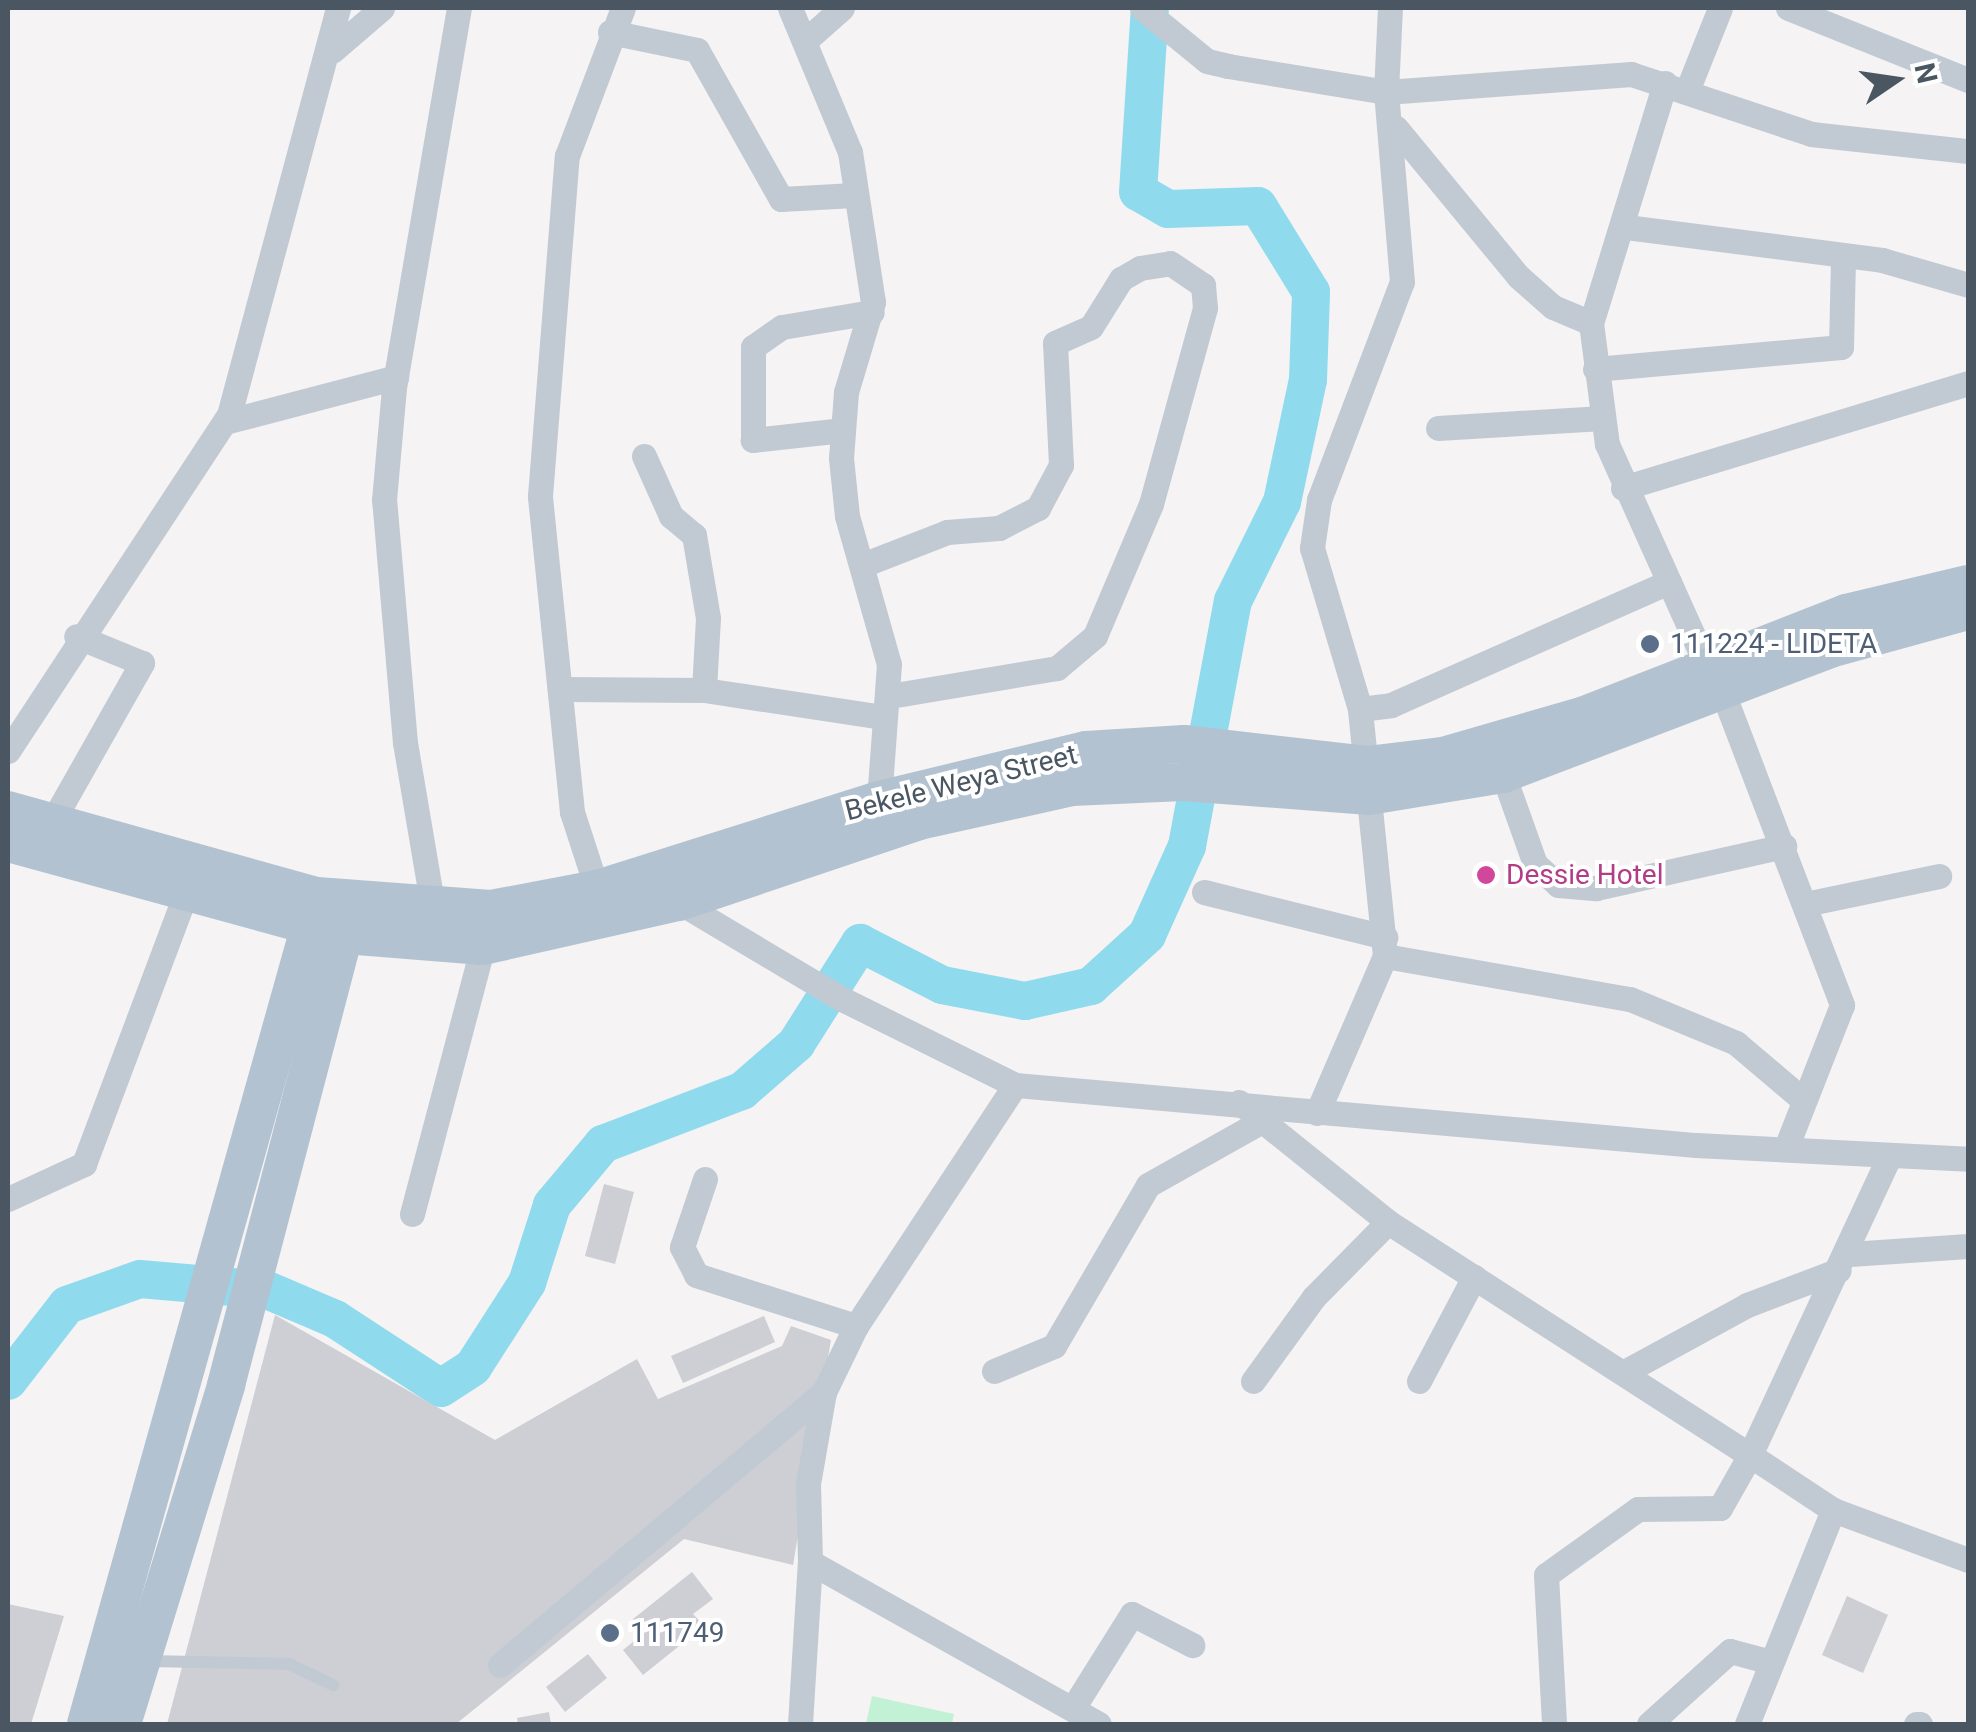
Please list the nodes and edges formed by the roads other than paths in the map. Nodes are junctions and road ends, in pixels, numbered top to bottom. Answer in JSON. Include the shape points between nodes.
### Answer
{"nodes":[{"id":1,"x":338,"y":8,"type":"edge"},
{"id":2,"x":382,"y":8,"type":"edge"},
{"id":3,"x":459,"y":8,"type":"edge"},
{"id":4,"x":623,"y":8,"type":"edge"},
{"id":5,"x":790,"y":8,"type":"edge"},
{"id":6,"x":842,"y":8,"type":"edge"},
{"id":7,"x":1390,"y":8,"type":"edge"},
{"id":8,"x":1720,"y":8,"type":"edge"},
{"id":9,"x":1788,"y":8,"type":"edge"},
{"id":10,"x":1146,"y":11,"type":"edge"},
{"id":11,"x":610,"y":32,"type":"junction"},
{"id":12,"x":806,"y":40,"type":"junction"},
{"id":13,"x":332,"y":51,"type":"junction"},
{"id":14,"x":1968,"y":80,"type":"edge"},
{"id":15,"x":1676,"y":87,"type":"junction"},
{"id":16,"x":1386,"y":92,"type":"junction"},
{"id":17,"x":1396,"y":128,"type":"junction"},
{"id":18,"x":1968,"y":151,"type":"edge"},
{"id":19,"x":854,"y":195,"type":"junction"},
{"id":20,"x":1626,"y":227,"type":"junction"},
{"id":21,"x":1843,"y":257,"type":"junction"},
{"id":22,"x":1968,"y":285,"type":"edge"},
{"id":23,"x":872,"y":312,"type":"junction"},
{"id":24,"x":1590,"y":323,"type":"junction"},
{"id":25,"x":1595,"y":369,"type":"junction"},
{"id":26,"x":396,"y":377,"type":"junction"},
{"id":27,"x":1968,"y":383,"type":"edge"},
{"id":28,"x":1603,"y":418,"type":"junction"},
{"id":29,"x":225,"y":422,"type":"junction"},
{"id":30,"x":1438,"y":428,"type":"dead end"},
{"id":31,"x":843,"y":430,"type":"junction"},
{"id":32,"x":644,"y":456,"type":"dead end"},
{"id":33,"x":1622,"y":488,"type":"junction"},
{"id":34,"x":865,"y":564,"type":"junction"},
{"id":35,"x":1670,"y":582,"type":"junction"},
{"id":36,"x":1968,"y":584,"type":"edge"},
{"id":37,"x":1968,"y":611,"type":"edge"},
{"id":38,"x":76,"y":636,"type":"junction"},
{"id":39,"x":1715,"y":679,"type":"junction"},
{"id":40,"x":561,"y":689,"type":"junction"},
{"id":41,"x":704,"y":690,"type":"junction"},
{"id":42,"x":886,"y":707,"type":"junction"},
{"id":43,"x":1360,"y":709,"type":"junction"},
{"id":44,"x":8,"y":751,"type":"edge"},
{"id":45,"x":1504,"y":774,"type":"junction"},
{"id":46,"x":1368,"y":781,"type":"junction"},
{"id":47,"x":879,"y":800,"type":"junction"},
{"id":48,"x":8,"y":810,"type":"edge"},
{"id":49,"x":52,"y":822,"type":"junction"},
{"id":50,"x":8,"y":844,"type":"edge"},
{"id":51,"x":1784,"y":846,"type":"junction"},
{"id":52,"x":1939,"y":876,"type":"dead end"},
{"id":53,"x":597,"y":889,"type":"junction"},
{"id":54,"x":1204,"y":892,"type":"dead end"},
{"id":55,"x":186,"y":893,"type":"junction"},
{"id":56,"x":679,"y":902,"type":"junction"},
{"id":57,"x":1810,"y":903,"type":"junction"},
{"id":58,"x":432,"y":908,"type":"junction"},
{"id":59,"x":251,"y":909,"type":"junction"},
{"id":60,"x":332,"y":915,"type":"junction"},
{"id":61,"x":388,"y":941,"type":"junction"},
{"id":62,"x":484,"y":946,"type":"junction"},
{"id":63,"x":1385,"y":947,"type":"junction"},
{"id":64,"x":314,"y":989,"type":"junction"},
{"id":65,"x":1015,"y":1085,"type":"junction"},
{"id":66,"x":1235,"y":1099,"type":"junction"},
{"id":67,"x":1802,"y":1100,"type":"junction"},
{"id":68,"x":1317,"y":1113,"type":"junction"},
{"id":69,"x":1264,"y":1120,"type":"junction"},
{"id":70,"x":1786,"y":1148,"type":"junction"},
{"id":71,"x":1968,"y":1159,"type":"edge"},
{"id":72,"x":1888,"y":1160,"type":"junction"},
{"id":73,"x":705,"y":1179,"type":"dead end"},
{"id":74,"x":8,"y":1199,"type":"edge"},
{"id":75,"x":412,"y":1214,"type":"dead end"},
{"id":76,"x":1388,"y":1222,"type":"junction"},
{"id":77,"x":1968,"y":1246,"type":"edge"},
{"id":78,"x":1845,"y":1262,"type":"junction"},
{"id":79,"x":1474,"y":1277,"type":"junction"},
{"id":80,"x":856,"y":1326,"type":"junction"},
{"id":81,"x":1628,"y":1370,"type":"junction"},
{"id":82,"x":994,"y":1372,"type":"dead end"},
{"id":83,"x":1419,"y":1380,"type":"dead end"},
{"id":84,"x":1253,"y":1381,"type":"dead end"},
{"id":85,"x":824,"y":1392,"type":"junction"},
{"id":86,"x":1750,"y":1456,"type":"junction"},
{"id":87,"x":1833,"y":1510,"type":"junction"},
{"id":88,"x":1968,"y":1560,"type":"edge"},
{"id":89,"x":810,"y":1562,"type":"junction"},
{"id":90,"x":1192,"y":1645,"type":"dead end"},
{"id":91,"x":128,"y":1658,"type":"junction"},
{"id":92,"x":1768,"y":1662,"type":"junction"},
{"id":93,"x":500,"y":1665,"type":"dead end"},
{"id":94,"x":333,"y":1685,"type":"dead end"},
{"id":95,"x":1073,"y":1708,"type":"junction"},
{"id":96,"x":86,"y":1724,"type":"edge"},
{"id":97,"x":122,"y":1724,"type":"edge"},
{"id":98,"x":800,"y":1724,"type":"edge"},
{"id":99,"x":1099,"y":1724,"type":"edge"},
{"id":100,"x":1554,"y":1724,"type":"edge"},
{"id":101,"x":1650,"y":1724,"type":"edge"},
{"id":102,"x":1747,"y":1724,"type":"edge"}],
"edges":[{"from":1,"to":13,"type":"street"},
{"from":2,"to":13,"type":"street"},
{"from":3,"to":26,"type":"street"},
{"from":4,"to":11,"type":"street"},
{"from":5,"to":12,"type":"street"},
{"from":6,"to":12,"type":"street"},
{"from":7,"to":16,"type":"street"},
{"from":8,"to":15,"type":"street"},
{"from":9,"to":14,"type":"street"},
{"from":10,"to":16,"type":"street","via":[[1207,61]]},
{"from":11,"to":19,"type":"street","via":[[697,50],[781,199]]},
{"from":11,"to":40,"type":"street","via":[[567,156],[545,363],[540,496]]},
{"from":12,"to":19,"type":"street","via":[[850,152]]},
{"from":13,"to":29,"type":"street"},
{"from":15,"to":16,"type":"street","via":[[1596,70]]},
{"from":15,"to":18,"type":"street","via":[[1811,134]]},
{"from":15,"to":20,"type":"street"},
{"from":16,"to":17,"type":"street"},
{"from":17,"to":24,"type":"street","via":[[1519,277],[1553,307]]},
{"from":17,"to":43,"type":"street","via":[[1402,282],[1312,522],[1315,580]]},
{"from":19,"to":23,"type":"street"},
{"from":20,"to":21,"type":"street"},
{"from":20,"to":24,"type":"street"},
{"from":21,"to":22,"type":"street"},
{"from":21,"to":25,"type":"street","via":[[1844,340],[1836,349]]},
{"from":23,"to":31,"type":"street"},
{"from":23,"to":31,"type":"street","via":[[782,327],[753,348],[753,440]]},
{"from":24,"to":25,"type":"street"},
{"from":25,"to":28,"type":"street"},
{"from":26,"to":29,"type":"street"},
{"from":26,"to":58,"type":"street","via":[[384,500],[405,744]]},
{"from":27,"to":33,"type":"street"},
{"from":28,"to":30,"type":"street"},
{"from":28,"to":33,"type":"street"},
{"from":29,"to":38,"type":"street"},
{"from":31,"to":34,"type":"street","via":[[847,516]]},
{"from":32,"to":41,"type":"street","via":[[671,516],[694,536],[708,618]]},
{"from":33,"to":35,"type":"street"},
{"from":34,"to":42,"type":"street","via":[[885,630]]},
{"from":34,"to":42,"type":"street","via":[[947,532],[999,528],[1038,508],[1061,465],[1056,343],[1091,327],[1121,279],[1140,268],[1170,264],[1203,285],[1205,308],[1151,504],[1095,636],[1057,668]]},
{"from":35,"to":39,"type":"street"},
{"from":35,"to":43,"type":"street","via":[[1391,705]]},
{"from":36,"to":39,"type":"main road","name":"Bekele Weya Street","via":[[1846,614]]},
{"from":37,"to":39,"type":"main road"},
{"from":38,"to":44,"type":"street"},
{"from":38,"to":49,"type":"street","via":[[142,663]]},
{"from":39,"to":45,"type":"main road"},
{"from":39,"to":46,"type":"main road","name":"Bekele Weya Street"},
{"from":39,"to":51,"type":"street"},
{"from":40,"to":41,"type":"street"},
{"from":40,"to":53,"type":"street","via":[[572,812]]},
{"from":41,"to":42,"type":"street"},
{"from":42,"to":47,"type":"street"},
{"from":43,"to":46,"type":"street"},
{"from":45,"to":46,"type":"main road"},
{"from":45,"to":51,"type":"street","via":[[1535,864],[1558,884],[1596,888]]},
{"from":46,"to":47,"type":"main road","name":"Bekele Weya Street","via":[[1197,745],[1086,750]]},
{"from":46,"to":56,"type":"main road","via":[[1072,786],[976,805]]},
{"from":46,"to":63,"type":"street"},
{"from":47,"to":53,"type":"main road","name":"Bekele Weya Street"},
{"from":48,"to":49,"type":"main road","name":"Bekele Weya Street"},
{"from":49,"to":60,"type":"main road","name":"Bekele Weya Street"},
{"from":50,"to":55,"type":"main road"},
{"from":51,"to":57,"type":"street"},
{"from":52,"to":57,"type":"street"},
{"from":53,"to":58,"type":"main road","name":"Bekele Weya Street","via":[[491,909]]},
{"from":54,"to":63,"type":"street"},
{"from":55,"to":59,"type":"main road"},
{"from":55,"to":74,"type":"street","via":[[84,1164]]},
{"from":56,"to":62,"type":"main road"},
{"from":56,"to":65,"type":"street","via":[[814,983]]},
{"from":57,"to":67,"type":"street","via":[[1842,1005]]},
{"from":58,"to":60,"type":"main road","name":"Bekele Weya Street"},
{"from":59,"to":60,"type":"main road"},
{"from":59,"to":64,"type":"main road"},
{"from":60,"to":61,"type":"main road"},
{"from":60,"to":64,"type":"main road"},
{"from":61,"to":62,"type":"main road"},
{"from":61,"to":64,"type":"main road"},
{"from":62,"to":75,"type":"street"},
{"from":63,"to":67,"type":"street","via":[[1630,999],[1736,1043]]},
{"from":63,"to":68,"type":"street"},
{"from":64,"to":91,"type":"main road","via":[[206,1312]]},
{"from":64,"to":91,"type":"main road","via":[[260,1263]]},
{"from":65,"to":66,"type":"street"},
{"from":65,"to":80,"type":"street"},
{"from":66,"to":68,"type":"street"},
{"from":66,"to":69,"type":"street"},
{"from":67,"to":70,"type":"street"},
{"from":68,"to":70,"type":"street"},
{"from":69,"to":76,"type":"street"},
{"from":69,"to":82,"type":"street","via":[[1148,1185],[1054,1346]]},
{"from":70,"to":72,"type":"street"},
{"from":71,"to":72,"type":"street"},
{"from":72,"to":78,"type":"street"},
{"from":73,"to":80,"type":"street","via":[[682,1247],[696,1275]]},
{"from":76,"to":79,"type":"street"},
{"from":76,"to":84,"type":"street","via":[[1314,1297]]},
{"from":77,"to":78,"type":"street"},
{"from":78,"to":81,"type":"street","via":[[1747,1305]]},
{"from":78,"to":86,"type":"street"},
{"from":79,"to":81,"type":"street"},
{"from":79,"to":83,"type":"street"},
{"from":80,"to":85,"type":"street"},
{"from":81,"to":86,"type":"street"},
{"from":85,"to":89,"type":"street","via":[[808,1484]]},
{"from":85,"to":93,"type":"street"},
{"from":86,"to":87,"type":"street"},
{"from":86,"to":100,"type":"street","via":[[1720,1508],[1638,1508],[1546,1575]]},
{"from":87,"to":88,"type":"street"},
{"from":87,"to":92,"type":"street"},
{"from":89,"to":95,"type":"street"},
{"from":89,"to":98,"type":"street"},
{"from":90,"to":95,"type":"street","via":[[1132,1614]]},
{"from":91,"to":94,"type":"lane","via":[[289,1664]]},
{"from":91,"to":96,"type":"main road"},
{"from":91,"to":97,"type":"main road"},
{"from":92,"to":101,"type":"street","via":[[1730,1651]]},
{"from":92,"to":102,"type":"street"},
{"from":95,"to":99,"type":"street"}]}
